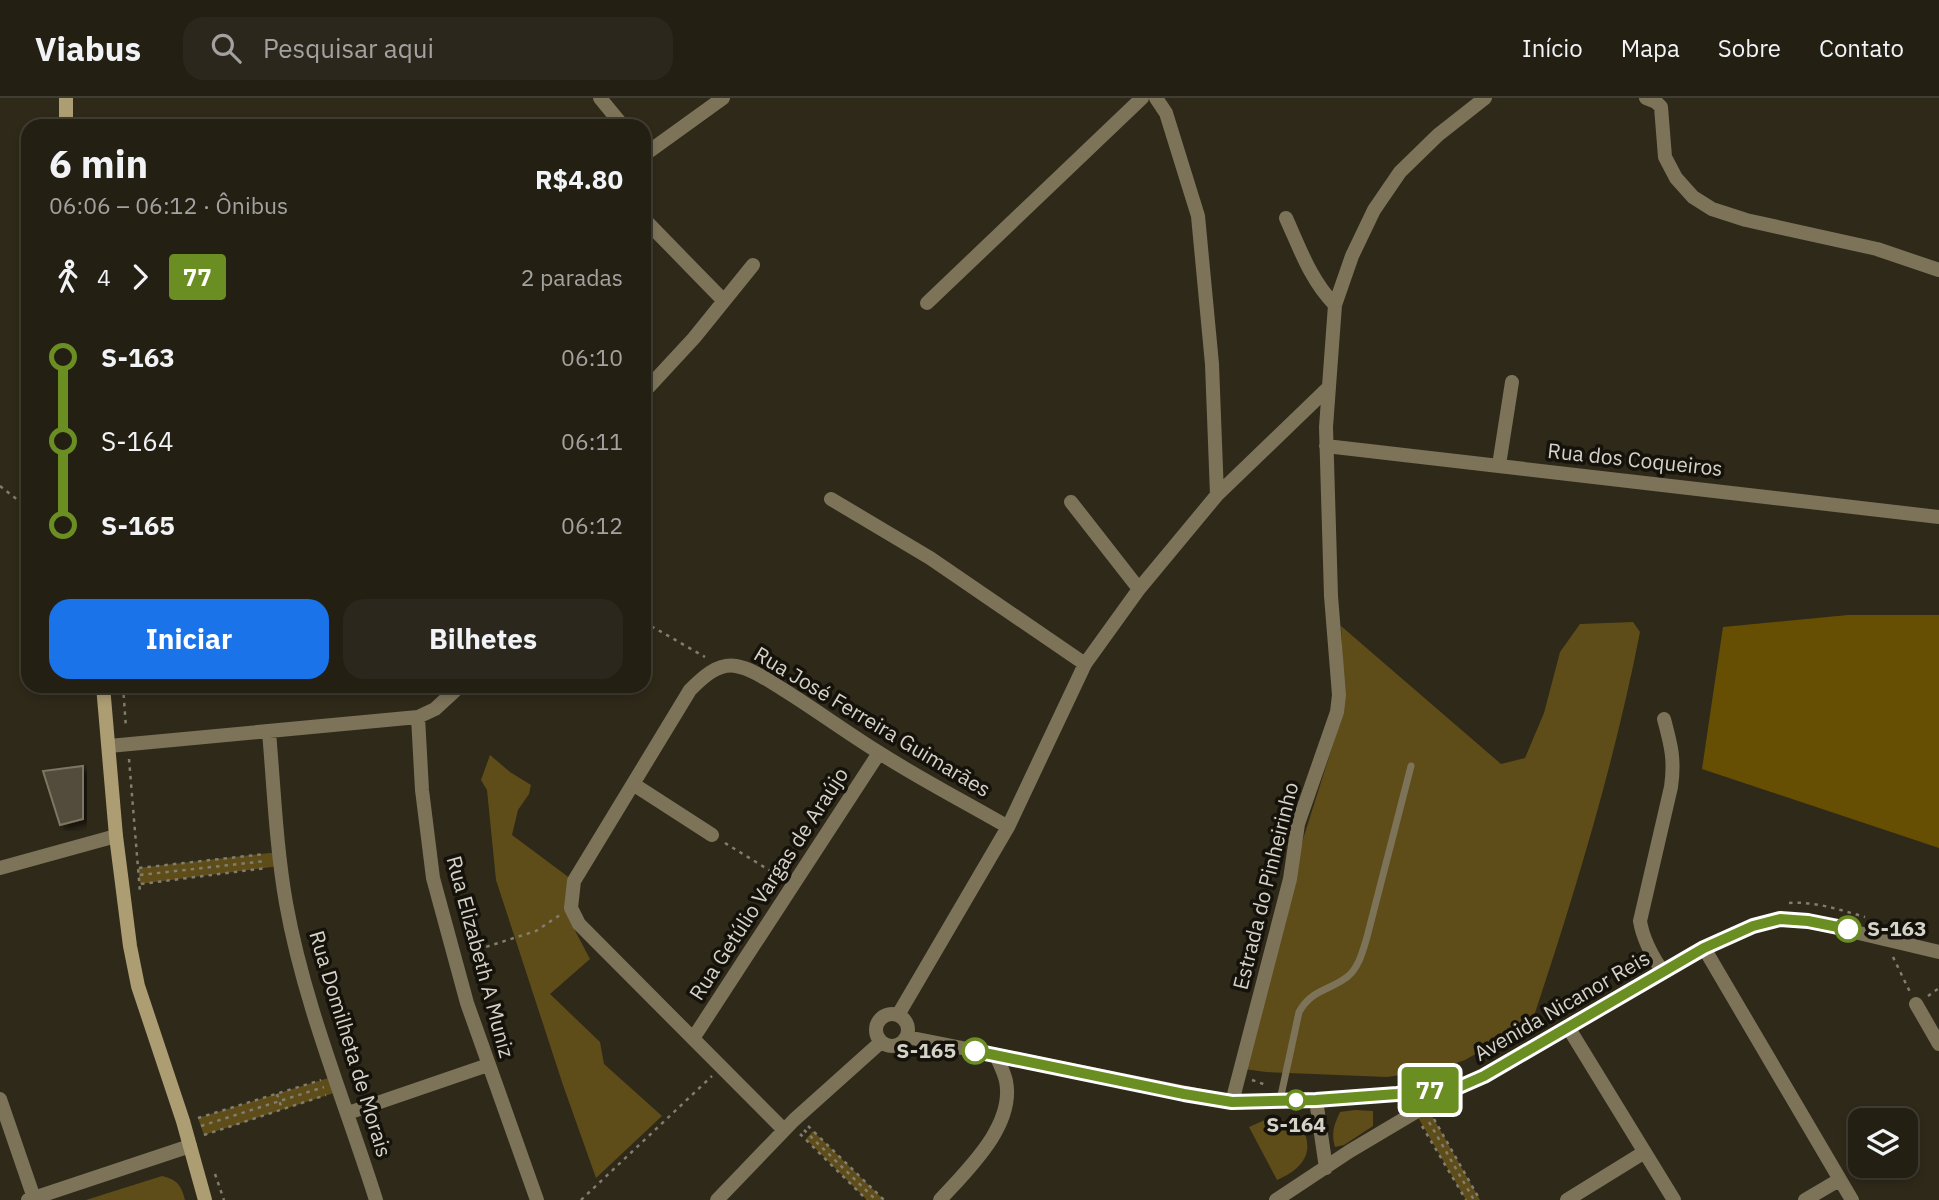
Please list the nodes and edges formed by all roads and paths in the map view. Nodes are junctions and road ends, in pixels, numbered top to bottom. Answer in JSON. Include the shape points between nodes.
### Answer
{"nodes":[{"id":1,"x":66,"y":98,"type":"edge"},
{"id":2,"x":600,"y":98,"type":"edge"},
{"id":3,"x":723,"y":98,"type":"edge"},
{"id":4,"x":1142,"y":98,"type":"edge"},
{"id":5,"x":1156,"y":98,"type":"edge"},
{"id":6,"x":1485,"y":98,"type":"edge"},
{"id":7,"x":1646,"y":98,"type":"edge"},
{"id":8,"x":66,"y":119,"type":"edge"},
{"id":9,"x":617,"y":119,"type":"edge"},
{"id":10,"x":651,"y":150,"type":"edge"},
{"id":11,"x":1286,"y":218,"type":"dead end"},
{"id":12,"x":651,"y":226,"type":"edge"},
{"id":13,"x":752,"y":265,"type":"dead end"},
{"id":14,"x":1939,"y":270,"type":"edge"},
{"id":15,"x":723,"y":300,"type":"junction"},
{"id":16,"x":927,"y":303,"type":"dead end"},
{"id":17,"x":1335,"y":305,"type":"junction"},
{"id":18,"x":1512,"y":382,"type":"dead end"},
{"id":19,"x":651,"y":384,"type":"edge"},
{"id":20,"x":1328,"y":387,"type":"junction"},
{"id":21,"x":1326,"y":446,"type":"junction"},
{"id":22,"x":1499,"y":465,"type":"junction"},
{"id":23,"x":0,"y":486,"type":"edge"},
{"id":24,"x":1217,"y":495,"type":"junction"},
{"id":25,"x":831,"y":499,"type":"dead end"},
{"id":26,"x":21,"y":502,"type":"edge"},
{"id":27,"x":1071,"y":502,"type":"dead end"},
{"id":28,"x":1939,"y":517,"type":"edge"},
{"id":29,"x":1139,"y":589,"type":"junction"},
{"id":30,"x":651,"y":626,"type":"edge"},
{"id":31,"x":1085,"y":664,"type":"junction"},
{"id":32,"x":722,"y":667,"type":"junction"},
{"id":33,"x":104,"y":693,"type":"edge"},
{"id":34,"x":124,"y":693,"type":"edge"},
{"id":35,"x":452,"y":693,"type":"edge"},
{"id":36,"x":418,"y":717,"type":"junction"},
{"id":37,"x":1664,"y":719,"type":"dead end"},
{"id":38,"x":269,"y":732,"type":"junction"},
{"id":39,"x":128,"y":744,"type":"junction"},
{"id":40,"x":109,"y":746,"type":"junction"},
{"id":41,"x":879,"y":753,"type":"junction"},
{"id":42,"x":1411,"y":766,"type":"dead end"},
{"id":43,"x":633,"y":784,"type":"junction"},
{"id":44,"x":1008,"y":827,"type":"junction"},
{"id":45,"x":712,"y":835,"type":"joint"},
{"id":46,"x":116,"y":836,"type":"junction"},
{"id":47,"x":279,"y":859,"type":"junction"},
{"id":48,"x":205,"y":861,"type":"junction"},
{"id":49,"x":138,"y":868,"type":"junction"},
{"id":50,"x":205,"y":868,"type":"junction"},
{"id":51,"x":0,"y":869,"type":"edge"},
{"id":52,"x":206,"y":875,"type":"junction"},
{"id":53,"x":139,"y":876,"type":"junction"},
{"id":54,"x":140,"y":884,"type":"junction"},
{"id":55,"x":793,"y":885,"type":"junction"},
{"id":56,"x":139,"y":894,"type":"dead end"},
{"id":57,"x":572,"y":908,"type":"junction"},
{"id":58,"x":1883,"y":937,"type":"junction"},
{"id":59,"x":1704,"y":948,"type":"junction"},
{"id":60,"x":1939,"y":952,"type":"edge"},
{"id":61,"x":454,"y":957,"type":"junction"},
{"id":62,"x":1662,"y":972,"type":"junction"},
{"id":63,"x":1939,"y":988,"type":"edge"},
{"id":64,"x":1916,"y":1004,"type":"junction"},
{"id":65,"x":898,"y":1015,"type":"junction"},
{"id":66,"x":1568,"y":1027,"type":"junction"},
{"id":67,"x":694,"y":1037,"type":"junction"},
{"id":68,"x":907,"y":1037,"type":"junction"},
{"id":69,"x":881,"y":1042,"type":"junction"},
{"id":70,"x":1939,"y":1044,"type":"edge"},
{"id":71,"x":996,"y":1055,"type":"junction"},
{"id":72,"x":488,"y":1065,"type":"junction"},
{"id":73,"x":722,"y":1066,"type":"junction"},
{"id":74,"x":337,"y":1083,"type":"junction"},
{"id":75,"x":1459,"y":1087,"type":"junction"},
{"id":76,"x":277,"y":1094,"type":"junction"},
{"id":77,"x":0,"y":1099,"type":"edge"},
{"id":78,"x":1280,"y":1100,"type":"junction"},
{"id":79,"x":1316,"y":1100,"type":"junction"},
{"id":80,"x":279,"y":1102,"type":"junction"},
{"id":81,"x":1232,"y":1102,"type":"junction"},
{"id":82,"x":282,"y":1109,"type":"junction"},
{"id":83,"x":1422,"y":1110,"type":"junction"},
{"id":84,"x":348,"y":1113,"type":"junction"},
{"id":85,"x":792,"y":1123,"type":"junction"},
{"id":86,"x":201,"y":1126,"type":"junction"},
{"id":87,"x":204,"y":1135,"type":"junction"},
{"id":88,"x":206,"y":1145,"type":"dead end"},
{"id":89,"x":190,"y":1146,"type":"junction"},
{"id":90,"x":1643,"y":1153,"type":"junction"},
{"id":91,"x":213,"y":1167,"type":"dead end"},
{"id":92,"x":1326,"y":1168,"type":"junction"},
{"id":93,"x":856,"y":1173,"type":"junction"},
{"id":94,"x":852,"y":1177,"type":"junction"},
{"id":95,"x":1839,"y":1180,"type":"junction"},
{"id":96,"x":848,"y":1181,"type":"junction"},
{"id":97,"x":31,"y":1199,"type":"edge"},
{"id":98,"x":205,"y":1200,"type":"edge"},
{"id":99,"x":224,"y":1200,"type":"edge"},
{"id":100,"x":376,"y":1200,"type":"edge"},
{"id":101,"x":537,"y":1200,"type":"edge"},
{"id":102,"x":581,"y":1200,"type":"edge"},
{"id":103,"x":717,"y":1200,"type":"edge"},
{"id":104,"x":867,"y":1200,"type":"edge"},
{"id":105,"x":876,"y":1200,"type":"edge"},
{"id":106,"x":884,"y":1200,"type":"edge"},
{"id":107,"x":940,"y":1200,"type":"edge"},
{"id":108,"x":1276,"y":1200,"type":"edge"},
{"id":109,"x":1466,"y":1200,"type":"edge"},
{"id":110,"x":1474,"y":1200,"type":"edge"},
{"id":111,"x":1480,"y":1200,"type":"edge"},
{"id":112,"x":1567,"y":1200,"type":"edge"},
{"id":113,"x":1674,"y":1200,"type":"edge"},
{"id":114,"x":1805,"y":1200,"type":"edge"},
{"id":115,"x":1852,"y":1200,"type":"edge"}],
"edges":[{"from":1,"to":8,"type":"main road"},
{"from":2,"to":9,"type":"street"},
{"from":3,"to":10,"type":"street"},
{"from":4,"to":16,"type":"street"},
{"from":5,"to":24,"type":"street","via":[[1166,113],[1198,216],[1212,364]]},
{"from":6,"to":17,"type":"street","name":"Estrada do Pinheirinho","via":[[1400,172],[1368,222]]},
{"from":7,"to":14,"type":"street","via":[[1661,107],[1665,157],[1676,178],[1712,209],[1877,249]]},
{"from":11,"to":17,"type":"street","via":[[1309,270]]},
{"from":12,"to":15,"type":"street"},
{"from":13,"to":15,"type":"street"},
{"from":15,"to":19,"type":"street"},
{"from":17,"to":20,"type":"street","name":"Estrada do Pinheirinho"},
{"from":18,"to":22,"type":"street"},
{"from":20,"to":21,"type":"street","name":"Estrada do Pinheirinho"},
{"from":20,"to":24,"type":"street"},
{"from":21,"to":22,"type":"street","name":"Rua dos Coqueiros"},
{"from":21,"to":81,"type":"street","name":"Estrada do Pinheirinho","via":[[1337,712],[1298,824],[1290,879]]},
{"from":22,"to":28,"type":"street","name":"Rua dos Coqueiros"},
{"from":23,"to":26,"type":"path"},
{"from":24,"to":29,"type":"street"},
{"from":25,"to":31,"type":"street","via":[[930,558]]},
{"from":27,"to":29,"type":"street"},
{"from":29,"to":31,"type":"street"},
{"from":30,"to":32,"type":"path"},
{"from":31,"to":44,"type":"street"},
{"from":32,"to":41,"type":"street","name":"Rua José Ferreira Guimarães","via":[[734,665],[760,675]]},
{"from":32,"to":43,"type":"street","name":"Rua José Ferreira Guimarães","via":[[690,690]]},
{"from":33,"to":40,"type":"main road"},
{"from":34,"to":39,"type":"path"},
{"from":35,"to":36,"type":"street"},
{"from":36,"to":38,"type":"street"},
{"from":36,"to":61,"type":"street","name":"Rua Elizabeth A Muniz","via":[[433,878]]},
{"from":37,"to":62,"type":"street","via":[[1674,766],[1640,921]]},
{"from":38,"to":39,"type":"street"},
{"from":38,"to":47,"type":"street","name":"Rua Domilheta de Morais"},
{"from":39,"to":40,"type":"street"},
{"from":39,"to":49,"type":"path"},
{"from":40,"to":46,"type":"main road"},
{"from":41,"to":44,"type":"street","name":"Rua José Ferreira Guimarães"},
{"from":41,"to":55,"type":"street","name":"Rua Getúlio Vargas de Araújo"},
{"from":42,"to":78,"type":"lane","via":[[1360,960],[1349,976],[1305,1001]]},
{"from":43,"to":45,"type":"street"},
{"from":43,"to":57,"type":"street","name":"Rua José Ferreira Guimarães","via":[[575,881]]},
{"from":44,"to":65,"type":"street"},
{"from":45,"to":55,"type":"path"},
{"from":46,"to":51,"type":"street"},
{"from":46,"to":89,"type":"main road","via":[[138,986]]},
{"from":47,"to":48,"type":"path"},
{"from":47,"to":50,"type":"path"},
{"from":47,"to":52,"type":"path"},
{"from":47,"to":74,"type":"street","name":"Rua Domilheta de Morais","via":[[286,905]]},
{"from":48,"to":49,"type":"path"},
{"from":48,"to":50,"type":"path"},
{"from":49,"to":53,"type":"path"},
{"from":50,"to":52,"type":"path"},
{"from":50,"to":53,"type":"path"},
{"from":52,"to":54,"type":"path"},
{"from":53,"to":54,"type":"path"},
{"from":54,"to":56,"type":"path"},
{"from":55,"to":67,"type":"street","name":"Rua Getúlio Vargas de Araújo"},
{"from":57,"to":61,"type":"path","via":[[536,931]]},
{"from":57,"to":67,"type":"street","via":[[579,924]]},
{"from":58,"to":59,"type":"street","name":"Avenida Nicanor Reis","via":[[1780,919]]},
{"from":58,"to":60,"type":"street","name":"Avenida Nicanor Reis"},
{"from":58,"to":64,"type":"path"},
{"from":59,"to":62,"type":"street","name":"Avenida Nicanor Reis"},
{"from":59,"to":95,"type":"street"},
{"from":61,"to":72,"type":"street","name":"Rua Elizabeth A Muniz"},
{"from":62,"to":66,"type":"street","name":"Avenida Nicanor Reis"},
{"from":63,"to":64,"type":"path"},
{"from":64,"to":70,"type":"street"},
{"from":65,"to":68,"type":"street","via":[[907,1022]]},
{"from":65,"to":69,"type":"street","via":[[887,1014],[878,1021],[876,1032]]},
{"from":66,"to":75,"type":"street","name":"Avenida Nicanor Reis"},
{"from":66,"to":90,"type":"street"},
{"from":67,"to":73,"type":"street"},
{"from":68,"to":69,"type":"street","via":[[895,1046]]},
{"from":68,"to":71,"type":"street","name":"Avenida Nicanor Reis"},
{"from":69,"to":85,"type":"street"},
{"from":71,"to":81,"type":"street","name":"Avenida Nicanor Reis"},
{"from":71,"to":107,"type":"street","via":[[1006,1082],[998,1128]]},
{"from":72,"to":84,"type":"street"},
{"from":72,"to":101,"type":"street","name":"Rua Elizabeth A Muniz"},
{"from":73,"to":85,"type":"street"},
{"from":73,"to":102,"type":"path"},
{"from":74,"to":76,"type":"path"},
{"from":74,"to":80,"type":"path"},
{"from":74,"to":82,"type":"path"},
{"from":74,"to":84,"type":"street","name":"Rua Domilheta de Morais"},
{"from":75,"to":79,"type":"street","name":"Avenida Nicanor Reis"},
{"from":75,"to":83,"type":"street"},
{"from":76,"to":80,"type":"path"},
{"from":76,"to":86,"type":"path","via":[[198,1117]]},
{"from":77,"to":97,"type":"street"},
{"from":78,"to":79,"type":"street","name":"Avenida Nicanor Reis"},
{"from":78,"to":81,"type":"street","name":"Avenida Nicanor Reis"},
{"from":79,"to":92,"type":"street"},
{"from":80,"to":82,"type":"path"},
{"from":80,"to":86,"type":"path"},
{"from":82,"to":87,"type":"path"},
{"from":83,"to":92,"type":"street"},
{"from":83,"to":109,"type":"path"},
{"from":83,"to":110,"type":"path"},
{"from":83,"to":111,"type":"path"},
{"from":84,"to":100,"type":"street","name":"Rua Domilheta de Morais"},
{"from":85,"to":93,"type":"path"},
{"from":85,"to":94,"type":"path"},
{"from":85,"to":96,"type":"path"},
{"from":85,"to":103,"type":"street"},
{"from":86,"to":87,"type":"path"},
{"from":87,"to":88,"type":"path"},
{"from":89,"to":97,"type":"street"},
{"from":89,"to":98,"type":"main road"},
{"from":90,"to":112,"type":"street"},
{"from":90,"to":113,"type":"street"},
{"from":91,"to":99,"type":"path"},
{"from":92,"to":108,"type":"street"},
{"from":93,"to":94,"type":"path"},
{"from":93,"to":106,"type":"path"},
{"from":94,"to":96,"type":"path"},
{"from":94,"to":105,"type":"path"},
{"from":95,"to":114,"type":"street"},
{"from":95,"to":115,"type":"street"},
{"from":96,"to":104,"type":"path"}]}
